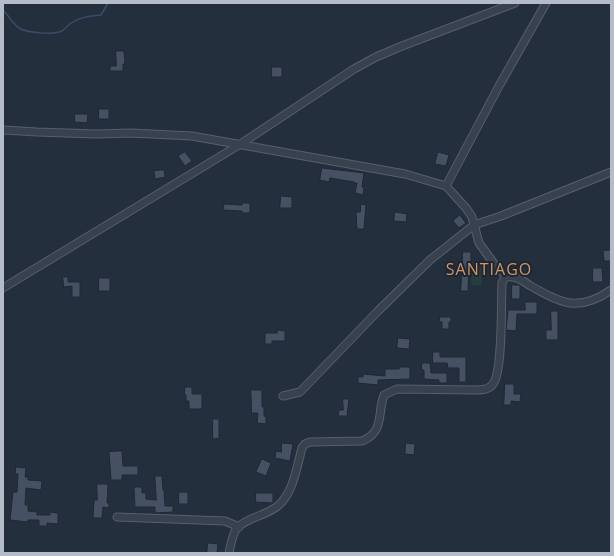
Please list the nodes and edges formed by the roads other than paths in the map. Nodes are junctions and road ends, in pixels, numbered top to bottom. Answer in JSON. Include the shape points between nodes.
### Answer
{"nodes":[{"id":1,"x":515,"y":3,"type":"edge"},
{"id":2,"x":546,"y":3,"type":"edge"},
{"id":3,"x":3,"y":130,"type":"edge"},
{"id":4,"x":238,"y":145,"type":"junction"},
{"id":5,"x":611,"y":172,"type":"edge"},
{"id":6,"x":446,"y":186,"type":"junction"},
{"id":7,"x":474,"y":225,"type":"junction"},
{"id":8,"x":507,"y":277,"type":"junction"},
{"id":9,"x":3,"y":288,"type":"edge"},
{"id":10,"x":611,"y":290,"type":"edge"},
{"id":11,"x":283,"y":396,"type":"dead end"},
{"id":12,"x":117,"y":517,"type":"dead end"},
{"id":13,"x":238,"y":527,"type":"junction"},
{"id":14,"x":229,"y":553,"type":"edge"}],
"edges":[{"from":1,"to":4,"type":"street","via":[[376,57]]},
{"from":2,"to":6,"type":"street"},
{"from":3,"to":4,"type":"street","via":[[192,136]]},
{"from":4,"to":6,"type":"street","via":[[405,174]]},
{"from":4,"to":9,"type":"street"},
{"from":5,"to":7,"type":"street"},
{"from":6,"to":7,"type":"street","via":[[466,208]]},
{"from":7,"to":8,"type":"street","via":[[479,243]]},
{"from":7,"to":11,"type":"street","via":[[430,260],[300,392]]},
{"from":8,"to":10,"type":"street","via":[[517,277],[565,303],[587,303]]},
{"from":8,"to":13,"type":"street","via":[[502,283],[500,364],[493,385],[483,390],[397,389],[387,393],[383,399],[379,425],[374,434],[362,441],[305,444],[288,495],[274,509]]},
{"from":12,"to":13,"type":"street","via":[[225,521]]},
{"from":13,"to":14,"type":"street"}]}
